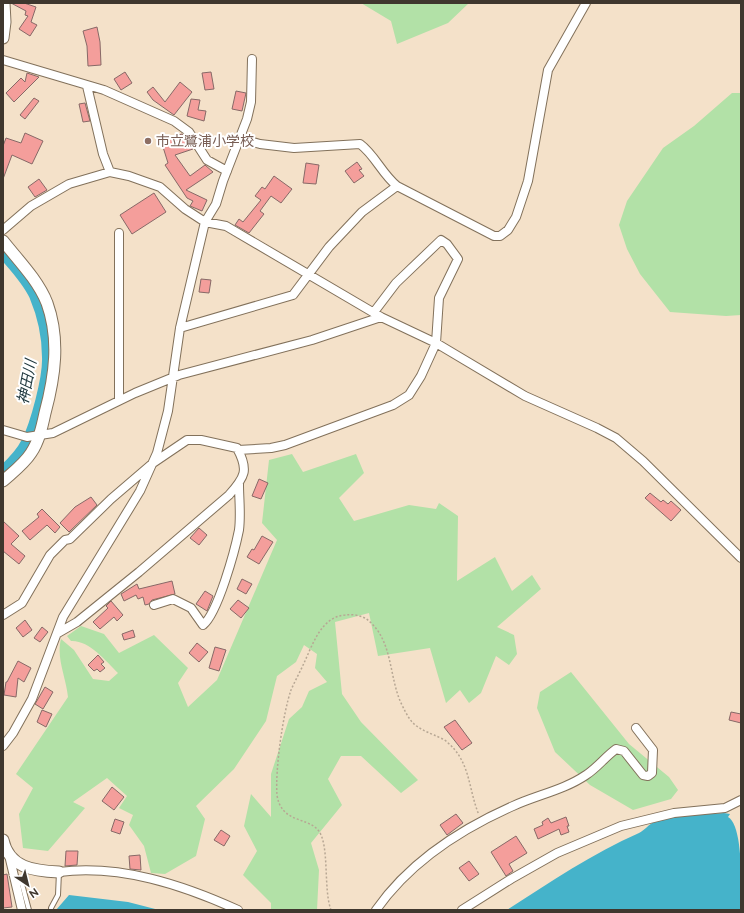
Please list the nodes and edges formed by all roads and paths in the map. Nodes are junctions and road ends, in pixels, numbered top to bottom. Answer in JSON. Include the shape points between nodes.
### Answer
{"nodes":[{"id":1,"x":4,"y":3,"type":"edge"},
{"id":2,"x":586,"y":3,"type":"edge"},
{"id":3,"x":3,"y":38,"type":"edge"},
{"id":4,"x":252,"y":59,"type":"dead end"},
{"id":5,"x":3,"y":60,"type":"edge"},
{"id":6,"x":87,"y":86,"type":"junction"},
{"id":7,"x":239,"y":138,"type":"junction"},
{"id":8,"x":227,"y":171,"type":"junction"},
{"id":9,"x":110,"y":172,"type":"junction"},
{"id":10,"x":397,"y":186,"type":"junction"},
{"id":11,"x":205,"y":222,"type":"junction"},
{"id":12,"x":3,"y":230,"type":"edge"},
{"id":13,"x":119,"y":233,"type":"dead end"},
{"id":14,"x":3,"y":241,"type":"edge"},
{"id":15,"x":308,"y":275,"type":"junction"},
{"id":16,"x":378,"y":315,"type":"junction"},
{"id":17,"x":180,"y":328,"type":"junction"},
{"id":18,"x":436,"y":343,"type":"junction"},
{"id":19,"x":171,"y":378,"type":"junction"},
{"id":20,"x":119,"y":400,"type":"junction"},
{"id":21,"x":3,"y":430,"type":"edge"},
{"id":22,"x":40,"y":436,"type":"junction"},
{"id":23,"x":238,"y":450,"type":"junction"},
{"id":24,"x":153,"y":463,"type":"junction"},
{"id":25,"x":3,"y":481,"type":"edge"},
{"id":26,"x":240,"y":484,"type":"junction"},
{"id":27,"x":741,"y":558,"type":"edge"},
{"id":28,"x":154,"y":605,"type":"dead end"},
{"id":29,"x":3,"y":615,"type":"edge"},
{"id":30,"x":58,"y":633,"type":"junction"},
{"id":31,"x":636,"y":728,"type":"dead end"},
{"id":32,"x":3,"y":746,"type":"edge"},
{"id":33,"x":741,"y":800,"type":"edge"},
{"id":34,"x":482,"y":821,"type":"junction"},
{"id":35,"x":3,"y":840,"type":"edge"},
{"id":36,"x":9,"y":855,"type":"junction"},
{"id":37,"x":59,"y":872,"type":"junction"},
{"id":38,"x":15,"y":880,"type":"junction"},
{"id":39,"x":51,"y":908,"type":"dead end"},
{"id":40,"x":22,"y":910,"type":"edge"},
{"id":41,"x":29,"y":910,"type":"edge"},
{"id":42,"x":238,"y":910,"type":"edge"},
{"id":43,"x":331,"y":910,"type":"edge"},
{"id":44,"x":376,"y":910,"type":"edge"},
{"id":45,"x":462,"y":910,"type":"edge"}],
"edges":[{"from":1,"to":3,"type":"main road"},
{"from":2,"to":10,"type":"street","via":[[548,70],[528,181],[516,217],[508,230],[500,236],[494,236]]},
{"from":4,"to":7,"type":"street","via":[[251,102]]},
{"from":5,"to":6,"type":"street"},
{"from":6,"to":8,"type":"street","via":[[104,90],[174,121],[189,132],[207,160]]},
{"from":6,"to":9,"type":"street","via":[[103,154]]},
{"from":7,"to":8,"type":"street"},
{"from":7,"to":10,"type":"street","via":[[260,144],[294,148],[360,144]]},
{"from":8,"to":11,"type":"street","via":[[216,204]]},
{"from":9,"to":11,"type":"street","via":[[160,187],[185,209]]},
{"from":9,"to":12,"type":"street","via":[[69,184],[31,206]]},
{"from":10,"to":15,"type":"street","via":[[362,212],[329,247]]},
{"from":11,"to":15,"type":"street","via":[[226,226]]},
{"from":11,"to":17,"type":"street"},
{"from":13,"to":20,"type":"street"},
{"from":14,"to":22,"type":"main road","via":[[37,285],[47,303],[51,322],[56,360]]},
{"from":15,"to":16,"type":"street"},
{"from":15,"to":17,"type":"street","via":[[293,295]]},
{"from":16,"to":18,"type":"street"},
{"from":16,"to":18,"type":"street","via":[[396,283],[441,240],[458,259],[439,298]]},
{"from":16,"to":19,"type":"street","via":[[306,342]]},
{"from":17,"to":19,"type":"street"},
{"from":18,"to":23,"type":"street","via":[[409,395],[393,405],[285,445]]},
{"from":18,"to":27,"type":"street","via":[[525,396],[616,438]]},
{"from":19,"to":20,"type":"street"},
{"from":19,"to":24,"type":"street","via":[[168,411]]},
{"from":20,"to":22,"type":"street","via":[[53,433]]},
{"from":21,"to":22,"type":"street","via":[[27,437]]},
{"from":22,"to":25,"type":"main road","via":[[30,453]]},
{"from":23,"to":24,"type":"street","via":[[231,445],[187,440]]},
{"from":23,"to":26,"type":"street","via":[[245,473]]},
{"from":24,"to":29,"type":"street","via":[[111,499],[70,540],[65,540],[50,555],[22,603]]},
{"from":24,"to":30,"type":"street","via":[[140,491],[63,617]]},
{"from":26,"to":28,"type":"street","via":[[239,530],[217,606],[209,621],[203,625],[191,608],[173,599]]},
{"from":26,"to":30,"type":"street","via":[[77,622]]},
{"from":30,"to":32,"type":"street","via":[[32,699]]},
{"from":31,"to":34,"type":"street","via":[[653,750],[652,773],[648,776],[643,775],[624,751],[616,749],[587,775]]},
{"from":33,"to":45,"type":"street","via":[[725,808],[674,813],[621,826],[557,853]]},
{"from":34,"to":43,"type":"path","via":[[473,801],[466,767],[447,742],[416,727],[401,704],[381,634],[364,617],[340,615],[328,621],[320,630],[291,691],[277,767],[277,795],[289,815],[318,830],[324,840],[326,893]]},
{"from":34,"to":44,"type":"street","via":[[442,846],[409,872],[391,889]]},
{"from":35,"to":36,"type":"main road"},
{"from":36,"to":37,"type":"main road","via":[[15,862],[26,867]]},
{"from":36,"to":38,"type":"street"},
{"from":37,"to":39,"type":"lane","via":[[58,895]]},
{"from":37,"to":42,"type":"street","via":[[78,869],[166,882]]},
{"from":38,"to":40,"type":"street"},
{"from":38,"to":41,"type":"lane","via":[[22,884]]}]}
